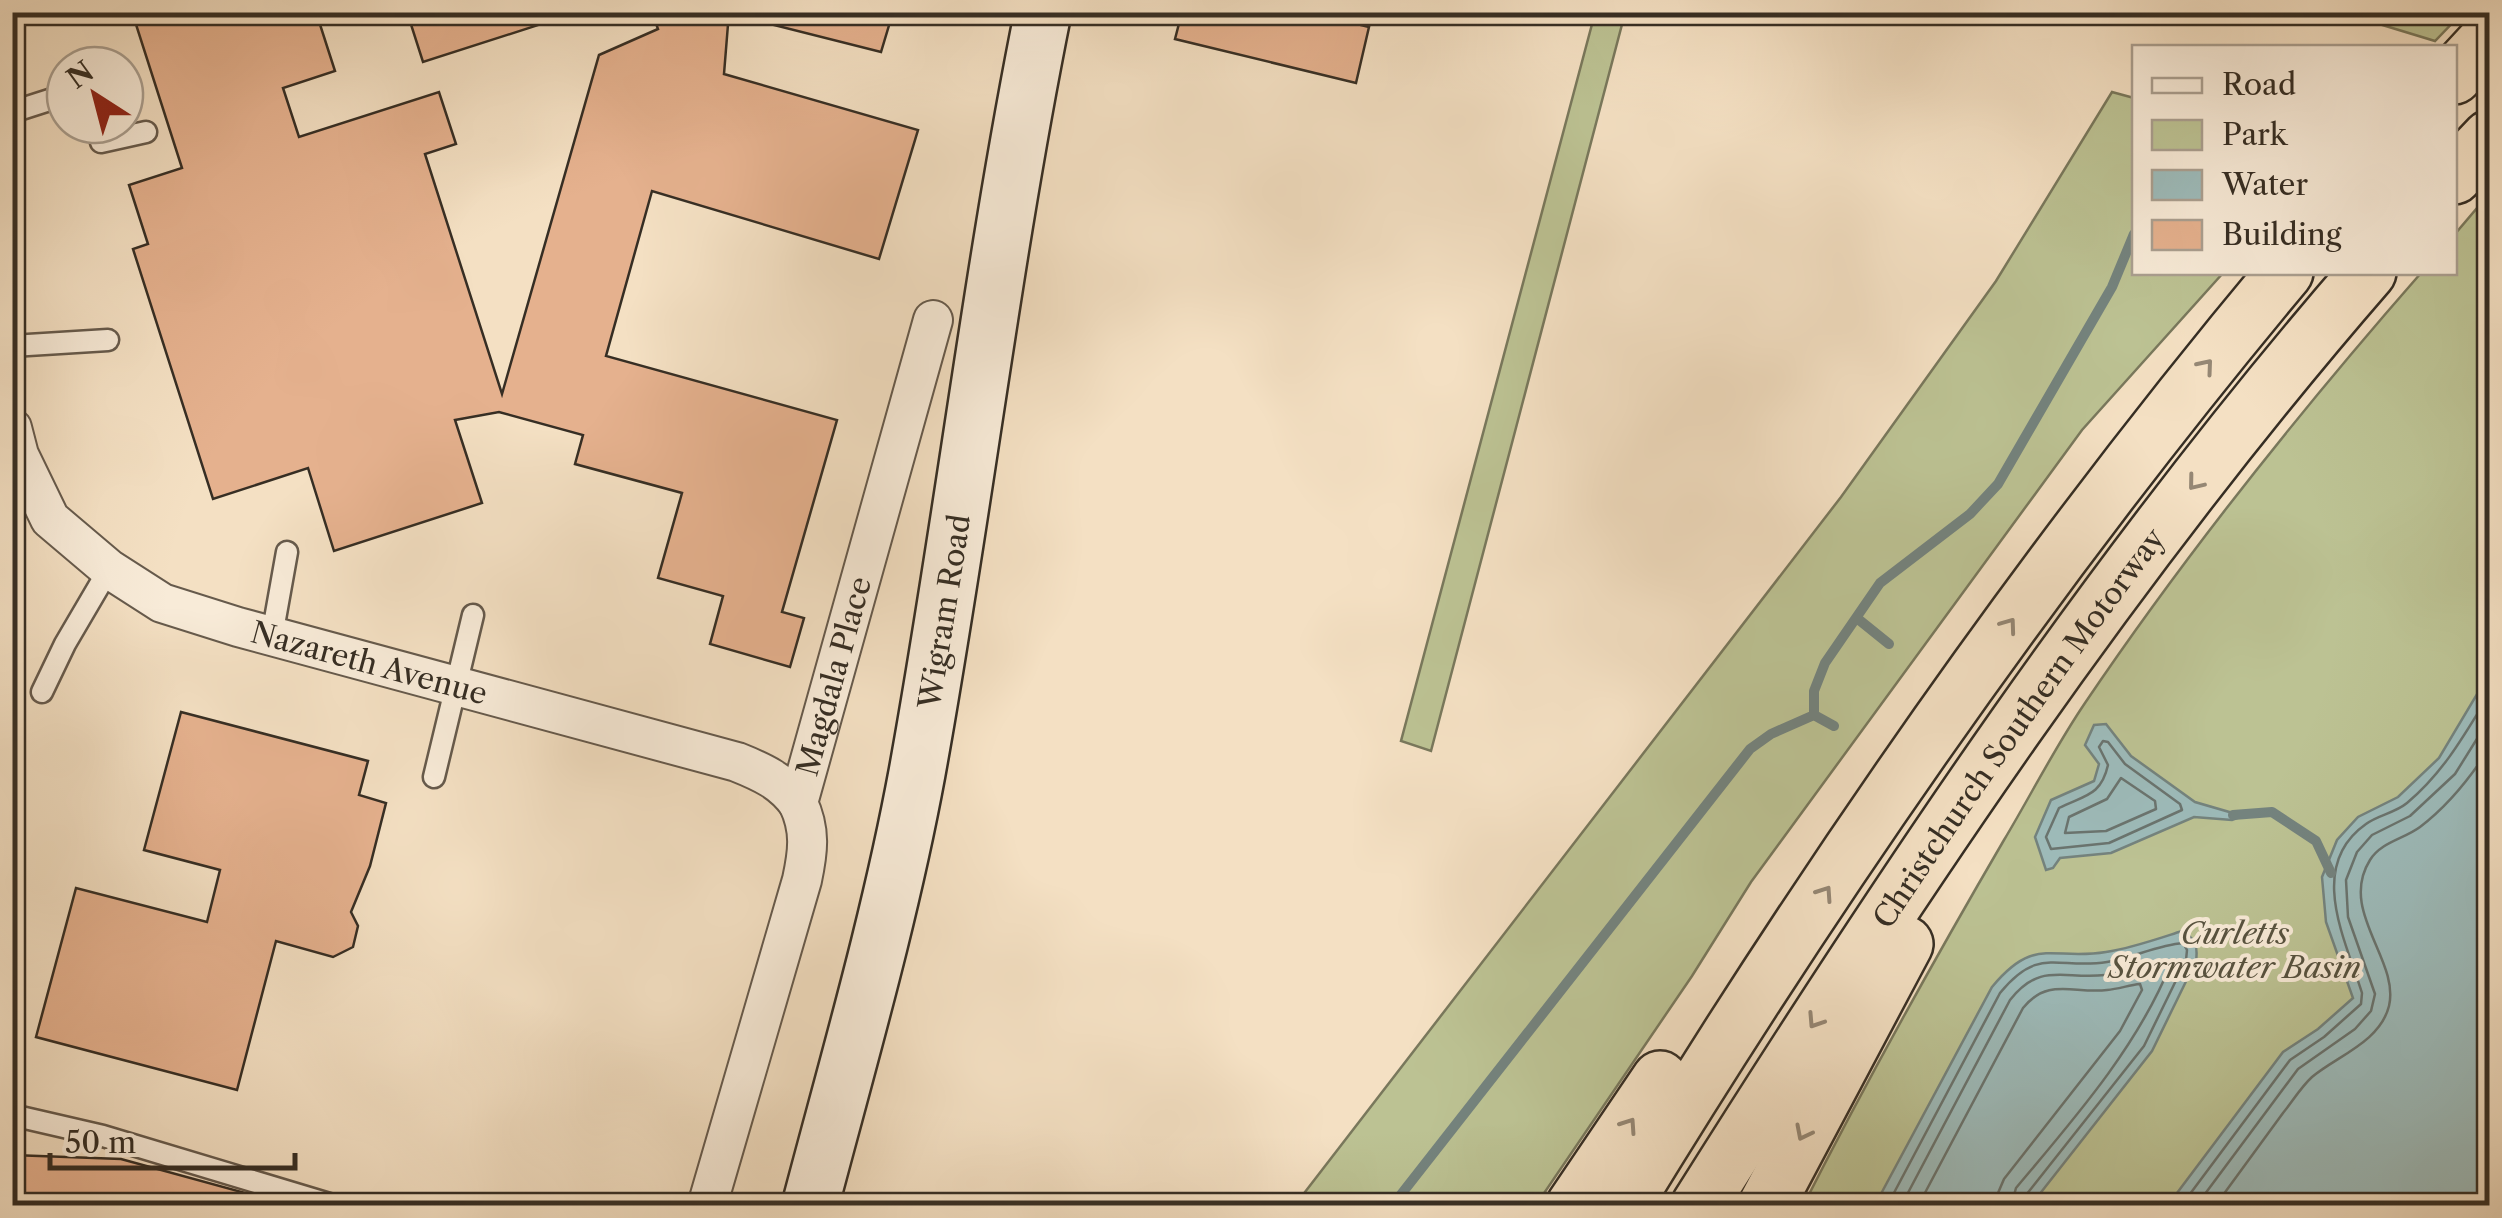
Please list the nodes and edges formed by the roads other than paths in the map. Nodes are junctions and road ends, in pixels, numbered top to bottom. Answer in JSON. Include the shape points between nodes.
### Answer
{"nodes":[{"id":1,"x":1043,"y":12,"type":"edge"},
{"id":2,"x":2490,"y":37,"type":"edge"},
{"id":3,"x":2457,"y":73,"type":"edge"},
{"id":4,"x":45,"y":101,"type":"edge"},
{"id":5,"x":12,"y":112,"type":"edge"},
{"id":6,"x":2490,"y":138,"type":"edge"},
{"id":7,"x":2457,"y":173,"type":"edge"},
{"id":8,"x":2283,"y":275,"type":"edge"},
{"id":9,"x":2365,"y":275,"type":"edge"},
{"id":10,"x":934,"y":320,"type":"dead end"},
{"id":11,"x":108,"y":340,"type":"dead end"},
{"id":12,"x":12,"y":346,"type":"edge"},
{"id":13,"x":15,"y":446,"type":"edge"},
{"id":14,"x":287,"y":552,"type":"dead end"},
{"id":15,"x":109,"y":569,"type":"junction"},
{"id":16,"x":473,"y":614,"type":"dead end"},
{"id":17,"x":272,"y":636,"type":"junction"},
{"id":18,"x":456,"y":686,"type":"junction"},
{"id":19,"x":42,"y":692,"type":"dead end"},
{"id":20,"x":434,"y":777,"type":"dead end"},
{"id":21,"x":1967,"y":794,"type":"junction"},
{"id":22,"x":798,"y":803,"type":"junction"},
{"id":23,"x":1771,"y":974,"type":"junction"},
{"id":24,"x":12,"y":1115,"type":"edge"},
{"id":25,"x":336,"y":1206,"type":"edge"},
{"id":26,"x":707,"y":1206,"type":"edge"},
{"id":27,"x":810,"y":1206,"type":"edge"},
{"id":28,"x":1574,"y":1206,"type":"edge"},
{"id":29,"x":1623,"y":1206,"type":"edge"},
{"id":30,"x":1698,"y":1206,"type":"edge"},
{"id":31,"x":1766,"y":1206,"type":"edge"}],
"edges":[{"from":1,"to":27,"type":"main road","name":"Wigram Road","via":[[916,773],[891,898]]},
{"from":2,"to":3,"type":"highway"},
{"from":4,"to":5,"type":"lane"},
{"from":6,"to":7,"type":"highway"},
{"from":23,"to":8,"type":"highway","name":"Christchurch Southern Motorway","one_way":true,"via":[[2012,619]]},
{"from":9,"to":21,"type":"highway","name":"Christchurch Southern Motorway","one_way":true,"via":[[2161,524]]},
{"from":10,"to":22,"type":"street","name":"Magdala Place"},
{"from":11,"to":12,"type":"lane"},
{"from":13,"to":15,"type":"street","name":"Nazareth Avenue","via":[[50,518]]},
{"from":14,"to":17,"type":"lane"},
{"from":15,"to":17,"type":"street","name":"Nazareth Avenue","via":[[162,603]]},
{"from":15,"to":19,"type":"lane"},
{"from":16,"to":18,"type":"lane"},
{"from":17,"to":18,"type":"street","name":"Nazareth Avenue"},
{"from":18,"to":20,"type":"lane"},
{"from":18,"to":22,"type":"street","name":"Nazareth Avenue","via":[[738,762],[774,779]]},
{"from":21,"to":30,"type":"highway","name":"Christchurch Southern Motorway","one_way":true},
{"from":21,"to":31,"type":"highway","one_way":true,"via":[[1948,858],[1918,920]]},
{"from":22,"to":26,"type":"street","name":"Magdala Place","via":[[809,847],[802,880]]},
{"from":28,"to":23,"type":"highway","one_way":true,"via":[[1669,1066]]},
{"from":23,"to":29,"type":"highway","name":"Christchurch Southern Motorway"},
{"from":24,"to":25,"type":"lane"}]}
